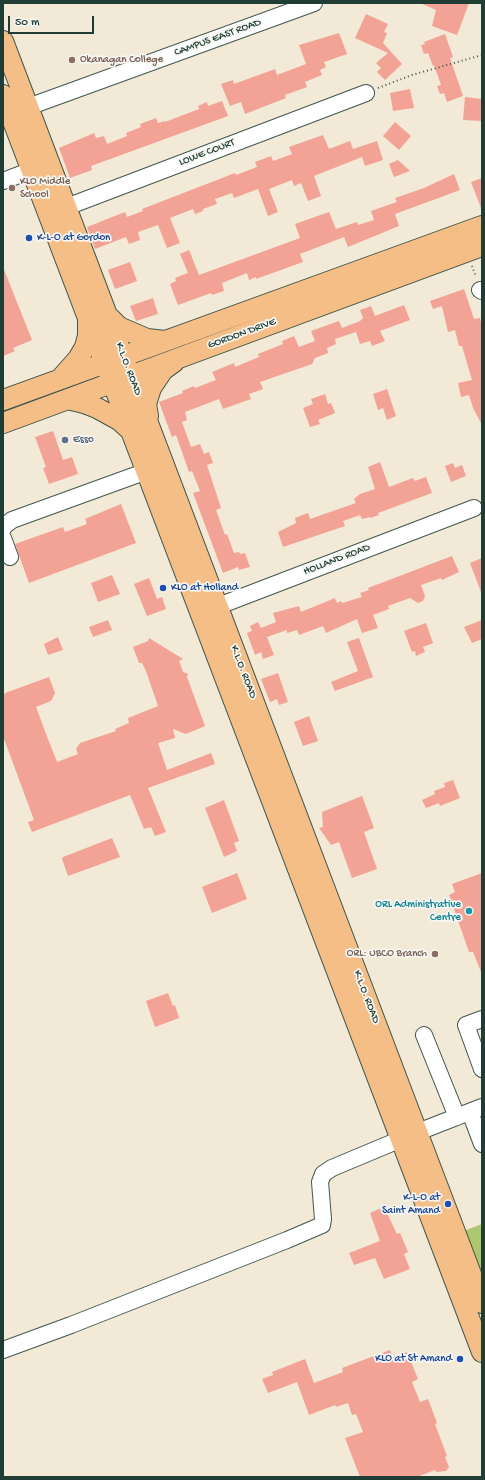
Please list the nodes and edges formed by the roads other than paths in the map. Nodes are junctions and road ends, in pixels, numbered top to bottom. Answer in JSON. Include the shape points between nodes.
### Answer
{"nodes":[{"id":1,"x":314,"y":3,"type":"edge"},
{"id":2,"x":3,"y":41,"type":"edge"},
{"id":3,"x":366,"y":93,"type":"road end"},
{"id":4,"x":3,"y":95,"type":"edge"},
{"id":5,"x":19,"y":110,"type":"junction"},
{"id":6,"x":32,"y":170,"type":"junction"},
{"id":7,"x":3,"y":181,"type":"edge"},
{"id":8,"x":57,"y":210,"type":"junction"},
{"id":9,"x":482,"y":226,"type":"edge"},
{"id":10,"x":482,"y":246,"type":"edge"},
{"id":11,"x":98,"y":316,"type":"junction"},
{"id":12,"x":165,"y":340,"type":"junction"},
{"id":13,"x":180,"y":357,"type":"junction"},
{"id":14,"x":114,"y":359,"type":"junction"},
{"id":15,"x":60,"y":379,"type":"junction"},
{"id":16,"x":121,"y":379,"type":"junction"},
{"id":17,"x":68,"y":399,"type":"junction"},
{"id":18,"x":3,"y":400,"type":"edge"},
{"id":19,"x":3,"y":423,"type":"edge"},
{"id":20,"x":140,"y":428,"type":"junction"},
{"id":21,"x":147,"y":472,"type":"junction"},
{"id":22,"x":474,"y":508,"type":"dead end"},
{"id":23,"x":3,"y":529,"type":"edge"},
{"id":24,"x":3,"y":538,"type":"edge"},
{"id":25,"x":10,"y":557,"type":"dead end"},
{"id":26,"x":209,"y":609,"type":"junction"},
{"id":27,"x":482,"y":1019,"type":"edge"},
{"id":28,"x":424,"y":1035,"type":"dead end"},
{"id":29,"x":482,"y":1069,"type":"edge"},
{"id":30,"x":470,"y":1112,"type":"edge"},
{"id":31,"x":409,"y":1136,"type":"junction"},
{"id":32,"x":482,"y":1144,"type":"edge"},
{"id":33,"x":482,"y":1303,"type":"edge"},
{"id":34,"x":3,"y":1350,"type":"edge"},
{"id":35,"x":482,"y":1352,"type":"edge"}],
"edges":[{"from":1,"to":5,"type":"street","name":"CAMPUS EAST ROAD"},
{"from":2,"to":5,"type":"main road","name":"K.L.O. ROAD"},
{"from":3,"to":8,"type":"street","name":"LOWE COURT"},
{"from":4,"to":5,"type":"main road","name":"K.L.O. ROAD"},
{"from":5,"to":6,"type":"main road","name":"K.L.O. ROAD"},
{"from":5,"to":8,"type":"main road","name":"K.L.O. ROAD"},
{"from":6,"to":7,"type":"street"},
{"from":6,"to":8,"type":"main road","name":"K.L.O. ROAD"},
{"from":8,"to":11,"type":"main road","name":"K.L.O. ROAD"},
{"from":9,"to":12,"type":"main road","name":"GORDON DRIVE"},
{"from":10,"to":13,"type":"main road","name":"GORDON DRIVE"},
{"from":11,"to":12,"type":"main road","via":[[147,338]]},
{"from":11,"to":14,"type":"main road","name":"K.L.O. ROAD"},
{"from":11,"to":15,"type":"main road","via":[[78,359]]},
{"from":12,"to":14,"type":"main road","name":"GORDON DRIVE"},
{"from":13,"to":16,"type":"main road","name":"GORDON DRIVE"},
{"from":13,"to":20,"type":"main road","via":[[156,379],[149,392]]},
{"from":14,"to":15,"type":"main road","name":"GORDON DRIVE"},
{"from":14,"to":16,"type":"main road","name":"K.L.O. ROAD"},
{"from":15,"to":18,"type":"main road","name":"GORDON DRIVE"},
{"from":16,"to":17,"type":"main road","name":"GORDON DRIVE"},
{"from":16,"to":20,"type":"main road","name":"K.L.O. ROAD"},
{"from":17,"to":19,"type":"main road","name":"GORDON DRIVE"},
{"from":17,"to":20,"type":"main road","via":[[84,403]]},
{"from":20,"to":21,"type":"main road","name":"K.L.O. ROAD"},
{"from":20,"to":26,"type":"main road","name":"K.L.O. ROAD"},
{"from":21,"to":23,"type":"street","via":[[12,520]]},
{"from":21,"to":26,"type":"main road","name":"K.L.O. ROAD"},
{"from":22,"to":26,"type":"street","name":"HOLLAND ROAD"},
{"from":24,"to":25,"type":"street"},
{"from":26,"to":31,"type":"main road","name":"K.L.O. ROAD"},
{"from":27,"to":29,"type":"street","via":[[466,1025]]},
{"from":28,"to":30,"type":"street"},
{"from":30,"to":31,"type":"street"},
{"from":30,"to":32,"type":"street"},
{"from":31,"to":33,"type":"main road","name":"K.L.O. ROAD"},
{"from":31,"to":34,"type":"street","via":[[323,1174],[320,1182],[322,1225],[86,1320]]},
{"from":31,"to":35,"type":"main road","name":"K.L.O. ROAD"}]}
